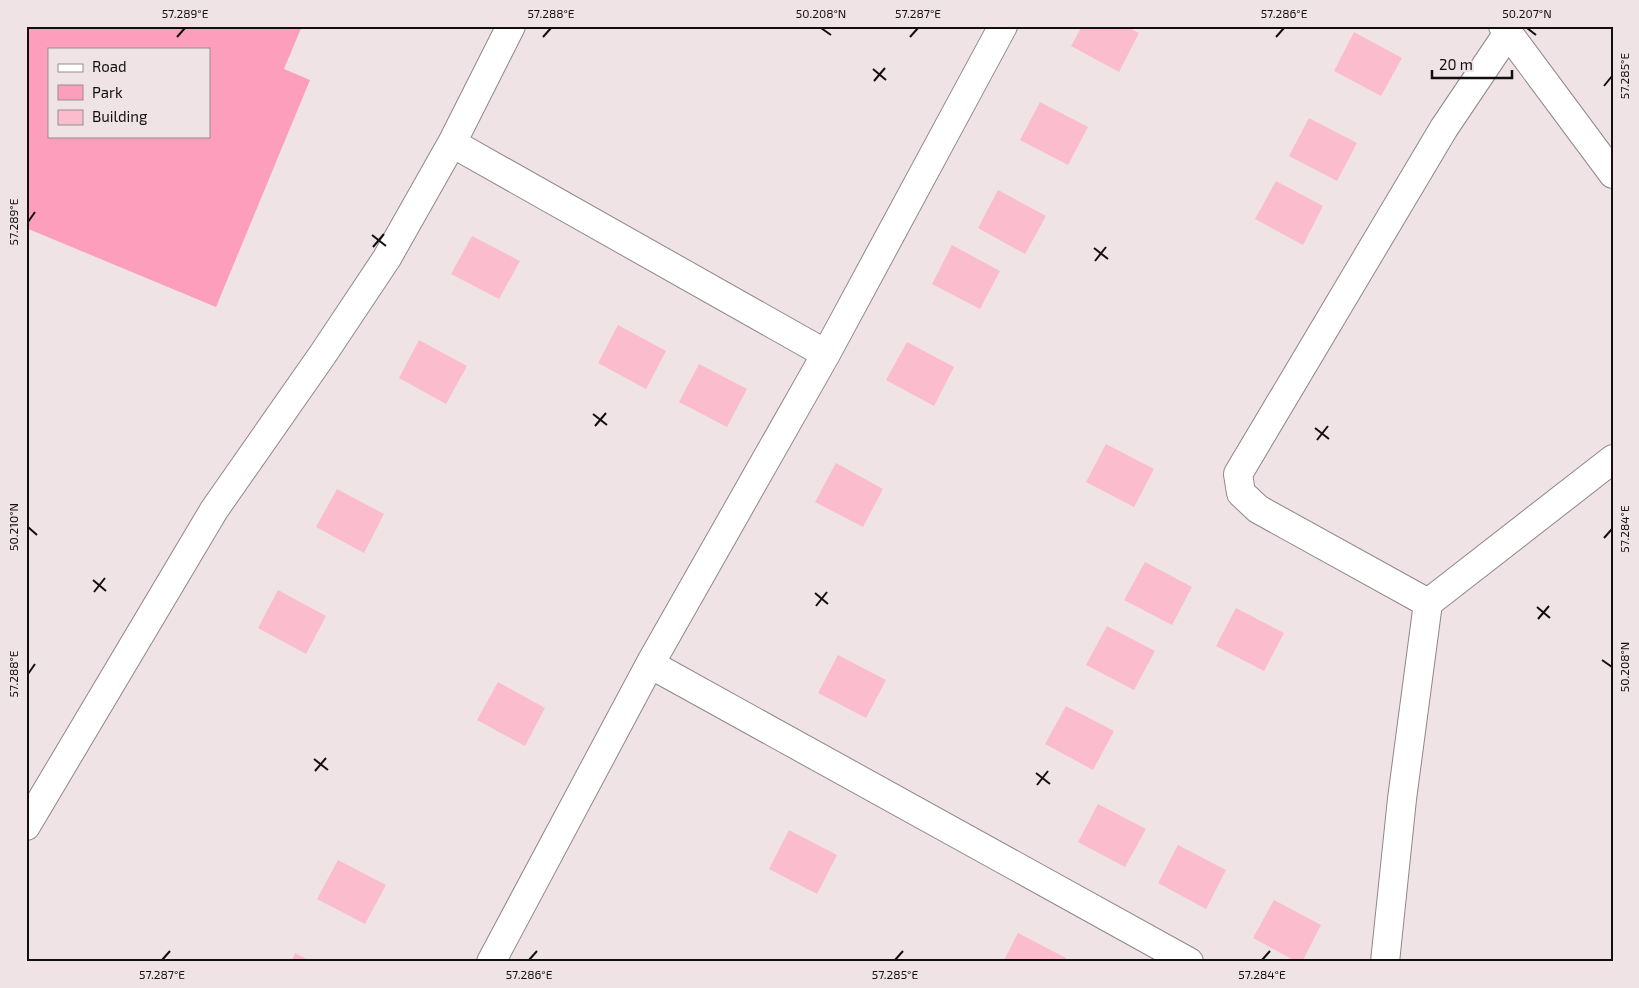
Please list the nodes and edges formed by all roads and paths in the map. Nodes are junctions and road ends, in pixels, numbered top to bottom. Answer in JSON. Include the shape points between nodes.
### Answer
{"nodes":[{"id":1,"x":511,"y":26,"type":"edge"},
{"id":2,"x":1003,"y":26,"type":"edge"},
{"id":3,"x":1505,"y":30,"type":"edge"},
{"id":4,"x":452,"y":143,"type":"junction"},
{"id":5,"x":1613,"y":174,"type":"edge"},
{"id":6,"x":826,"y":354,"type":"junction"},
{"id":7,"x":1613,"y":459,"type":"edge"},
{"id":8,"x":1428,"y":602,"type":"junction"},
{"id":9,"x":650,"y":664,"type":"junction"},
{"id":10,"x":26,"y":826,"type":"edge"},
{"id":11,"x":491,"y":962,"type":"edge"},
{"id":12,"x":1189,"y":962,"type":"edge"},
{"id":13,"x":1385,"y":962,"type":"edge"}],
"edges":[{"from":1,"to":4,"type":"street"},
{"from":2,"to":6,"type":"street"},
{"from":3,"to":5,"type":"street"},
{"from":3,"to":8,"type":"street","via":[[1238,474],[1241,493],[1258,509]]},
{"from":4,"to":6,"type":"street"},
{"from":4,"to":10,"type":"street","via":[[387,258],[214,510]]},
{"from":6,"to":9,"type":"street"},
{"from":7,"to":8,"type":"street"},
{"from":8,"to":13,"type":"street"},
{"from":9,"to":11,"type":"street"},
{"from":9,"to":12,"type":"street"}]}
